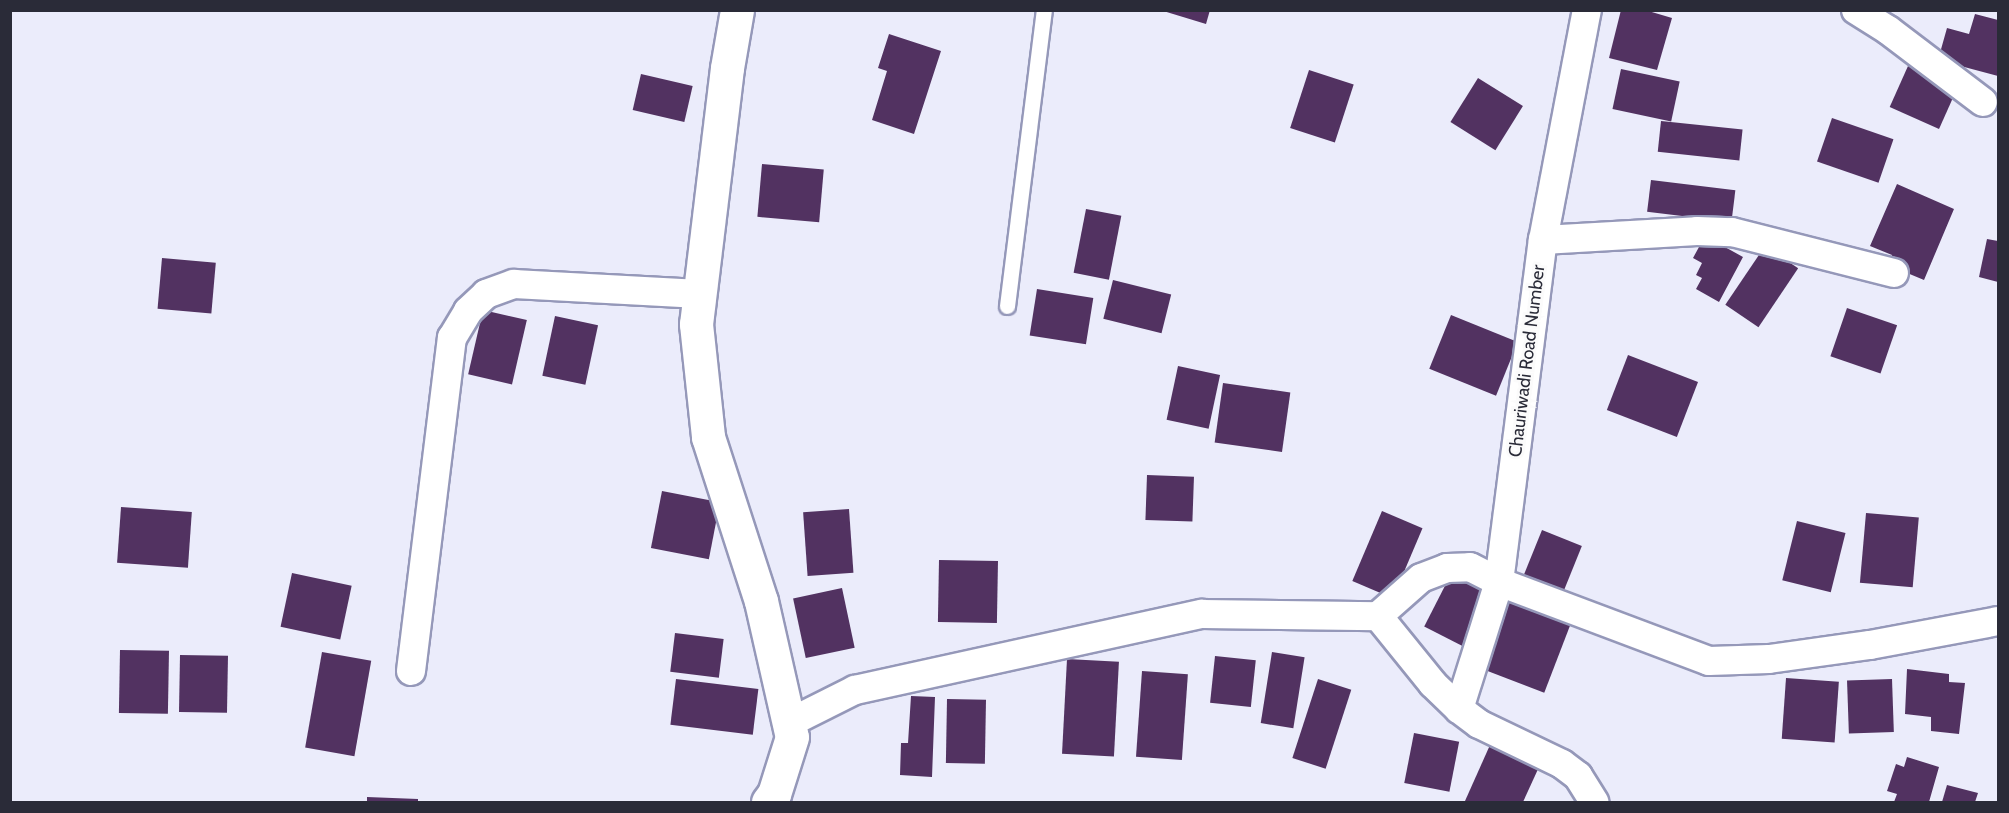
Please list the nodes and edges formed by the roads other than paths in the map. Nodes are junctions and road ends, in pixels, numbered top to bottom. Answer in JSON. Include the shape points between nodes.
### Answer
{"nodes":[{"id":1,"x":737,"y":10,"type":"edge"},
{"id":2,"x":1044,"y":10,"type":"edge"},
{"id":3,"x":1587,"y":10,"type":"edge"},
{"id":4,"x":1856,"y":10,"type":"edge"},
{"id":5,"x":1983,"y":102,"type":"dead end"},
{"id":6,"x":1543,"y":240,"type":"junction"},
{"id":7,"x":1894,"y":273,"type":"dead end"},
{"id":8,"x":700,"y":294,"type":"junction"},
{"id":9,"x":1007,"y":306,"type":"dead end"},
{"id":10,"x":1499,"y":582,"type":"junction"},
{"id":11,"x":1378,"y":616,"type":"junction"},
{"id":12,"x":1998,"y":621,"type":"edge"},
{"id":13,"x":411,"y":671,"type":"dead end"},
{"id":14,"x":1459,"y":709,"type":"junction"},
{"id":15,"x":789,"y":723,"type":"junction"},
{"id":16,"x":768,"y":802,"type":"edge"},
{"id":17,"x":1594,"y":802,"type":"edge"}],
"edges":[{"from":1,"to":8,"type":"main road"},
{"from":2,"to":9,"type":"lane"},
{"from":3,"to":6,"type":"street","name":"Chauriwadi Road Number"},
{"from":4,"to":5,"type":"street"},
{"from":6,"to":7,"type":"street","via":[[1731,232]]},
{"from":6,"to":10,"type":"street","name":"Chauriwadi Road Number"},
{"from":8,"to":13,"type":"street","via":[[514,284],[486,294],[468,311],[452,338]]},
{"from":8,"to":15,"type":"main road","via":[[696,324],[708,437],[761,601]]},
{"from":10,"to":11,"type":"street","via":[[1470,567],[1447,568],[1421,578]]},
{"from":10,"to":12,"type":"street","via":[[1709,661],[1870,645]]},
{"from":10,"to":14,"type":"street","name":"Chauriwadi Road Number"},
{"from":11,"to":14,"type":"street","via":[[1433,684]]},
{"from":11,"to":15,"type":"street","via":[[1202,614],[855,690]]},
{"from":14,"to":17,"type":"street","via":[[1479,724],[1562,764],[1578,776]]},
{"from":15,"to":16,"type":"main road","via":[[792,737]]}]}
